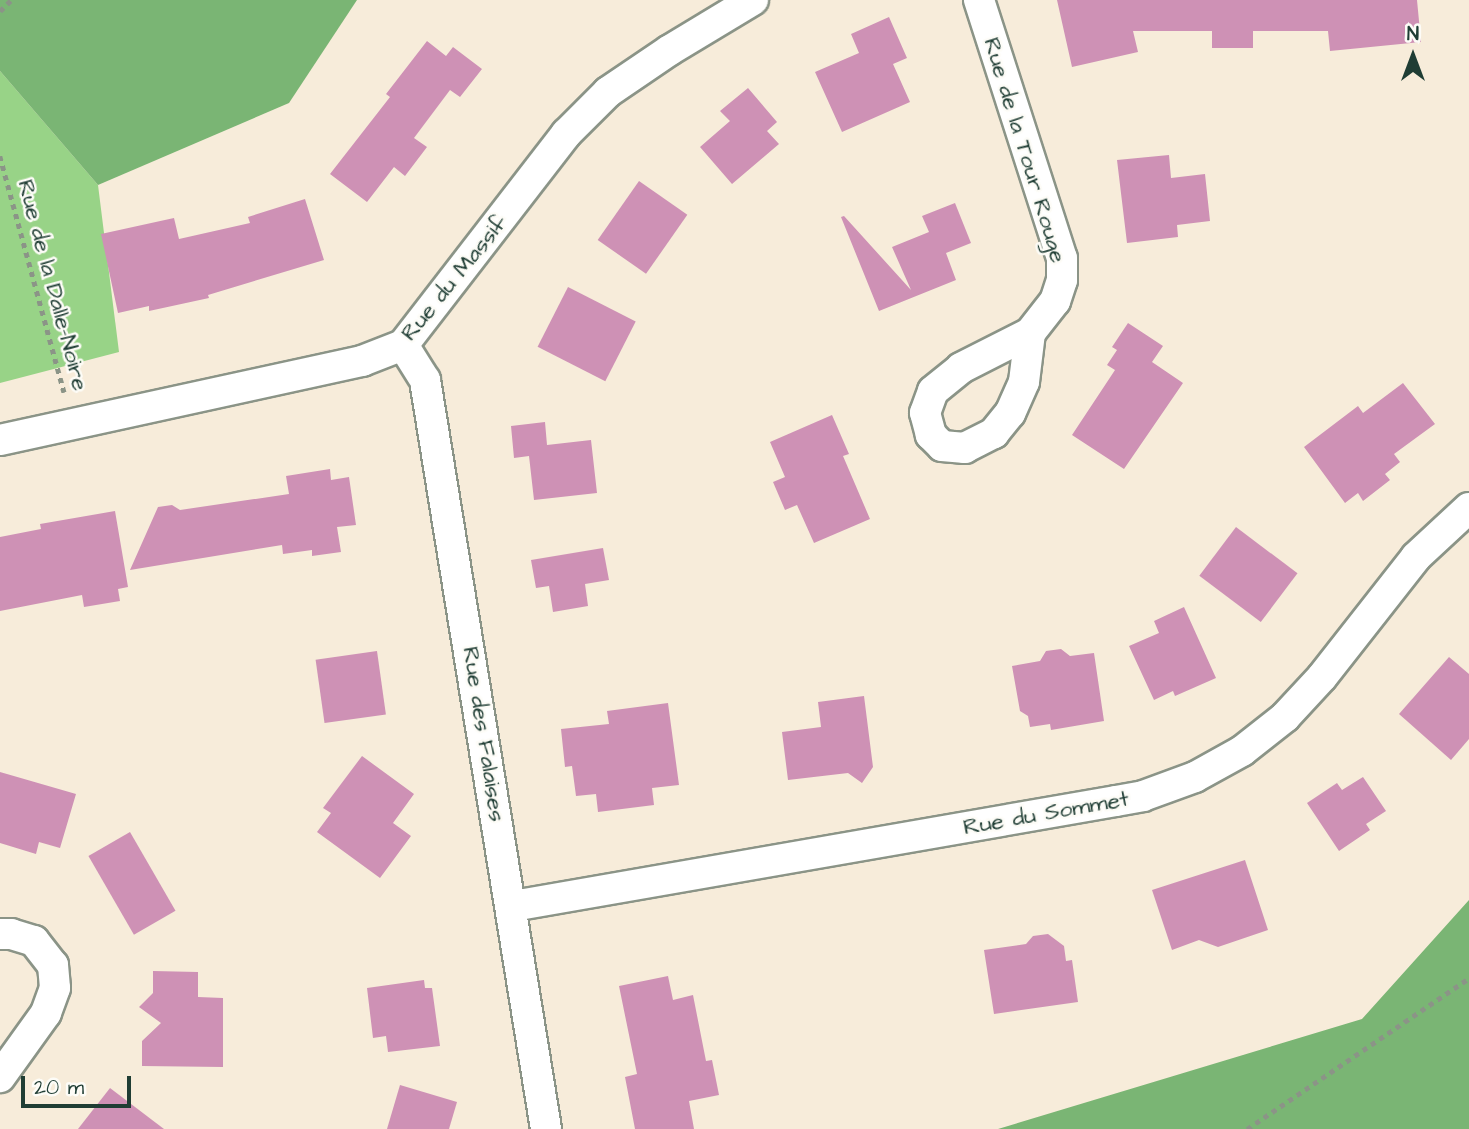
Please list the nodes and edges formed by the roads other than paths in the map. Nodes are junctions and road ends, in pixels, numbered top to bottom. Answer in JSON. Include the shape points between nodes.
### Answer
{"nodes":[{"id":1,"x":753,"y":0,"type":"edge"},
{"id":2,"x":979,"y":0,"type":"edge"},
{"id":3,"x":1030,"y":333,"type":"dead end"},
{"id":4,"x":403,"y":345,"type":"junction"},
{"id":5,"x":0,"y":440,"type":"edge"},
{"id":6,"x":1469,"y":508,"type":"edge"},
{"id":7,"x":513,"y":906,"type":"junction"},
{"id":8,"x":0,"y":934,"type":"edge"},
{"id":9,"x":0,"y":1077,"type":"edge"},
{"id":10,"x":546,"y":1129,"type":"edge"}],
"edges":[{"from":1,"to":4,"type":"street","name":"Rue du Massif","via":[[608,92],[566,134]]},
{"from":2,"to":3,"type":"street","name":"Rue de la Tour Rouge","via":[[1062,258],[1062,280],[1055,301]]},
{"from":4,"to":5,"type":"street","name":"Rue du Massif","via":[[362,361]]},
{"from":4,"to":7,"type":"street","name":"Rue des Falaises","via":[[425,380]]},
{"from":6,"to":7,"type":"street","name":"Rue du Sommet","via":[[1416,557],[1285,718],[1242,751],[1195,777],[1143,796]]},
{"from":7,"to":10,"type":"street","name":"Rue des Falaises"},
{"from":8,"to":9,"type":"street","via":[[34,941],[53,965],[55,988],[46,1013]]}]}
